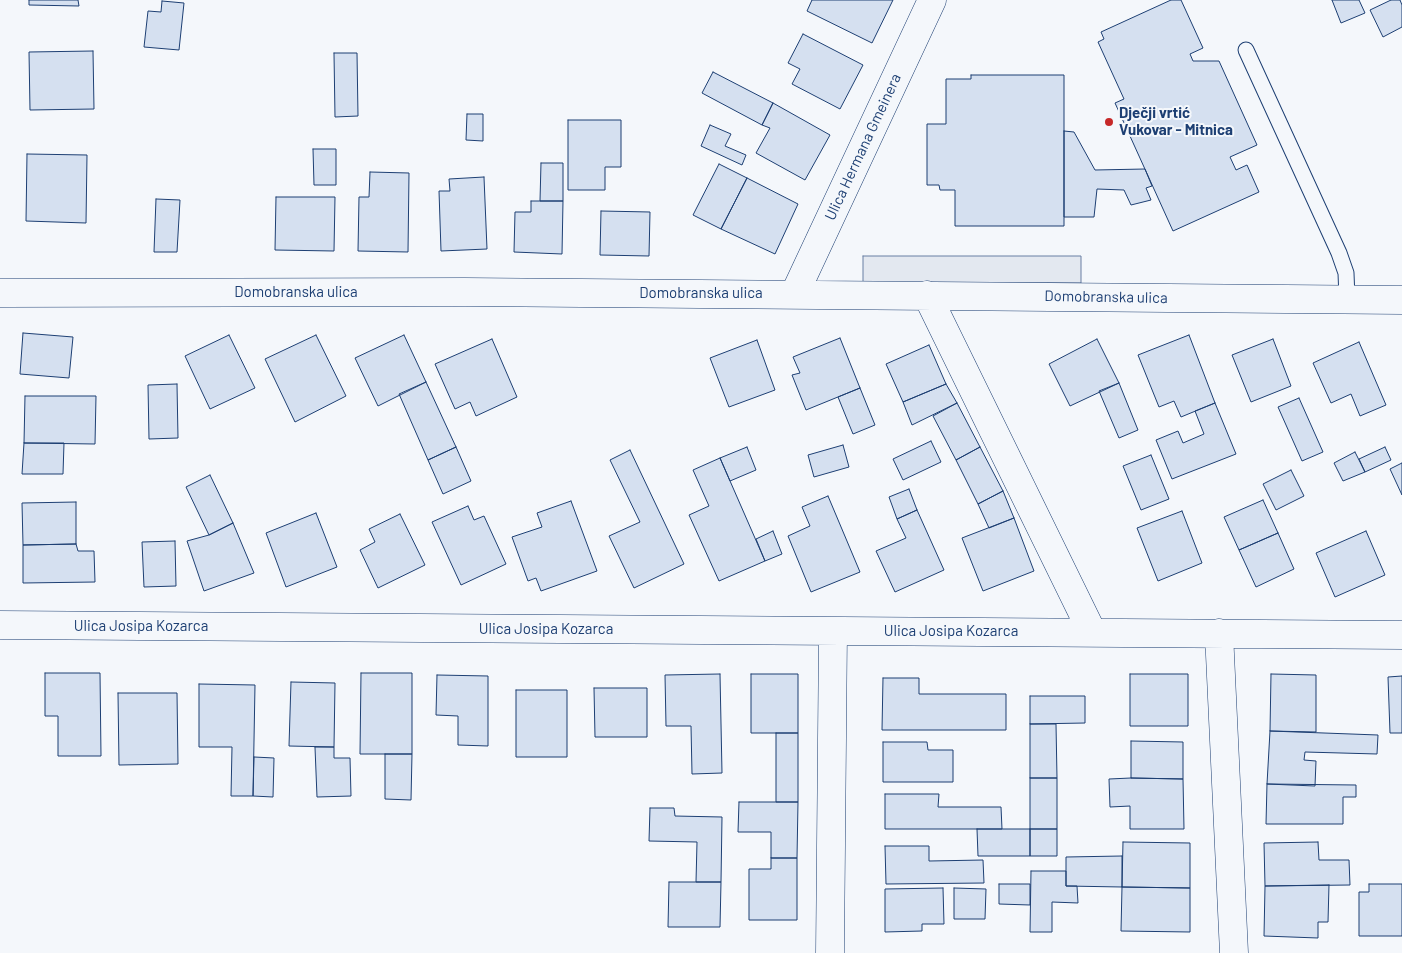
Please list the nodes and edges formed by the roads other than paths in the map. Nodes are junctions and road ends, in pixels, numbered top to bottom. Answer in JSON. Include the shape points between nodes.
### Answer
{"nodes":[{"id":1,"x":932,"y":0,"type":"edge"},
{"id":2,"x":1246,"y":50,"type":"dead end"},
{"id":3,"x":0,"y":293,"type":"edge"},
{"id":4,"x":795,"y":294,"type":"junction"},
{"id":5,"x":927,"y":295,"type":"junction"},
{"id":6,"x":1347,"y":299,"type":"junction"},
{"id":7,"x":1402,"y":300,"type":"edge"},
{"id":8,"x":0,"y":625,"type":"edge"},
{"id":9,"x":832,"y":631,"type":"junction"},
{"id":10,"x":1092,"y":632,"type":"junction"},
{"id":11,"x":1219,"y":633,"type":"junction"},
{"id":12,"x":1402,"y":636,"type":"edge"},
{"id":13,"x":830,"y":953,"type":"edge"},
{"id":14,"x":1234,"y":953,"type":"edge"}],
"edges":[{"from":1,"to":4,"type":"street","name":"Ulica Hermana Gmeinera"},
{"from":2,"to":6,"type":"lane","via":[[1340,253],[1346,272]]},
{"from":3,"to":4,"type":"street","name":"Domobranska ulica"},
{"from":4,"to":5,"type":"street","name":"Domobranska ulica"},
{"from":5,"to":6,"type":"street","name":"Domobranska ulica"},
{"from":5,"to":10,"type":"street"},
{"from":6,"to":7,"type":"street","name":"Domobranska ulica"},
{"from":8,"to":9,"type":"street","name":"Ulica Josipa Kozarca"},
{"from":9,"to":10,"type":"street","name":"Ulica Josipa Kozarca"},
{"from":9,"to":13,"type":"street"},
{"from":10,"to":11,"type":"street","name":"Ulica Josipa Kozarca"},
{"from":11,"to":12,"type":"street","name":"Ulica Josipa Kozarca"},
{"from":11,"to":14,"type":"street"}]}
